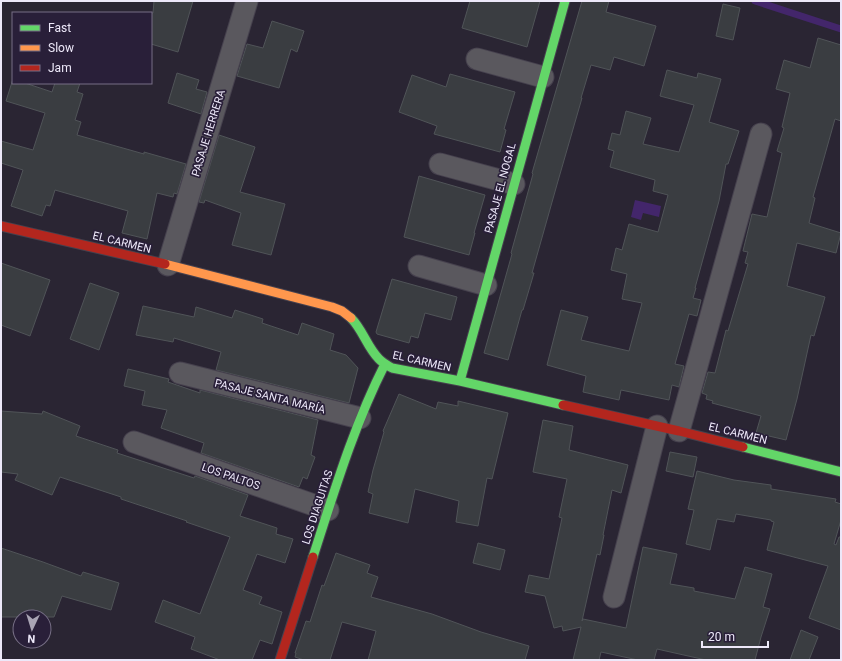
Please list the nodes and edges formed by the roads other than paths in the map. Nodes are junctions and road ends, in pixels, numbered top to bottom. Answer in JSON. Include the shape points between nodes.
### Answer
{"nodes":[{"id":1,"x":248,"y":1,"type":"edge"},
{"id":2,"x":565,"y":1,"type":"edge"},
{"id":3,"x":477,"y":59,"type":"dead end"},
{"id":4,"x":544,"y":77,"type":"junction"},
{"id":5,"x":761,"y":134,"type":"dead end"},
{"id":6,"x":440,"y":164,"type":"dead end"},
{"id":7,"x":514,"y":184,"type":"junction"},
{"id":8,"x":1,"y":226,"type":"edge"},
{"id":9,"x":168,"y":266,"type":"junction"},
{"id":10,"x":419,"y":266,"type":"dead end"},
{"id":11,"x":486,"y":286,"type":"junction"},
{"id":12,"x":385,"y":364,"type":"junction"},
{"id":13,"x":180,"y":373,"type":"dead end"},
{"id":14,"x":460,"y":381,"type":"junction"},
{"id":15,"x":360,"y":418,"type":"junction"},
{"id":16,"x":657,"y":426,"type":"junction"},
{"id":17,"x":680,"y":430,"type":"junction"},
{"id":18,"x":134,"y":442,"type":"dead end"},
{"id":19,"x":841,"y":472,"type":"edge"},
{"id":20,"x":328,"y":510,"type":"junction"},
{"id":21,"x":614,"y":597,"type":"dead end"},
{"id":22,"x":280,"y":660,"type":"edge"}],
"edges":[{"from":1,"to":9,"type":"street","name":"PASAJE HERRERA"},
{"from":2,"to":4,"type":"street","name":"PASAJE EL NOGAL"},
{"from":3,"to":4,"type":"street"},
{"from":4,"to":7,"type":"street","name":"PASAJE EL NOGAL"},
{"from":5,"to":17,"type":"street"},
{"from":6,"to":7,"type":"street"},
{"from":7,"to":11,"type":"street","name":"PASAJE EL NOGAL"},
{"from":8,"to":9,"type":"street","name":"EL CARMEN"},
{"from":9,"to":12,"type":"street","name":"EL CARMEN","via":[[340,310],[356,323],[374,353]]},
{"from":10,"to":11,"type":"street"},
{"from":11,"to":14,"type":"street","name":"PASAJE EL NOGAL"},
{"from":12,"to":14,"type":"street","name":"EL CARMEN","via":[[392,368]]},
{"from":12,"to":15,"type":"street","name":"LOS DIAGUITAS"},
{"from":13,"to":15,"type":"street","name":"PASAJE SANTA MARÍA"},
{"from":14,"to":16,"type":"street","name":"EL CARMEN"},
{"from":15,"to":20,"type":"street","name":"LOS DIAGUITAS"},
{"from":16,"to":17,"type":"street","name":"EL CARMEN"},
{"from":16,"to":21,"type":"street"},
{"from":17,"to":19,"type":"street","name":"EL CARMEN"},
{"from":18,"to":20,"type":"street","name":"LOS PALTOS"},
{"from":20,"to":22,"type":"street","name":"LOS DIAGUITAS"}]}
